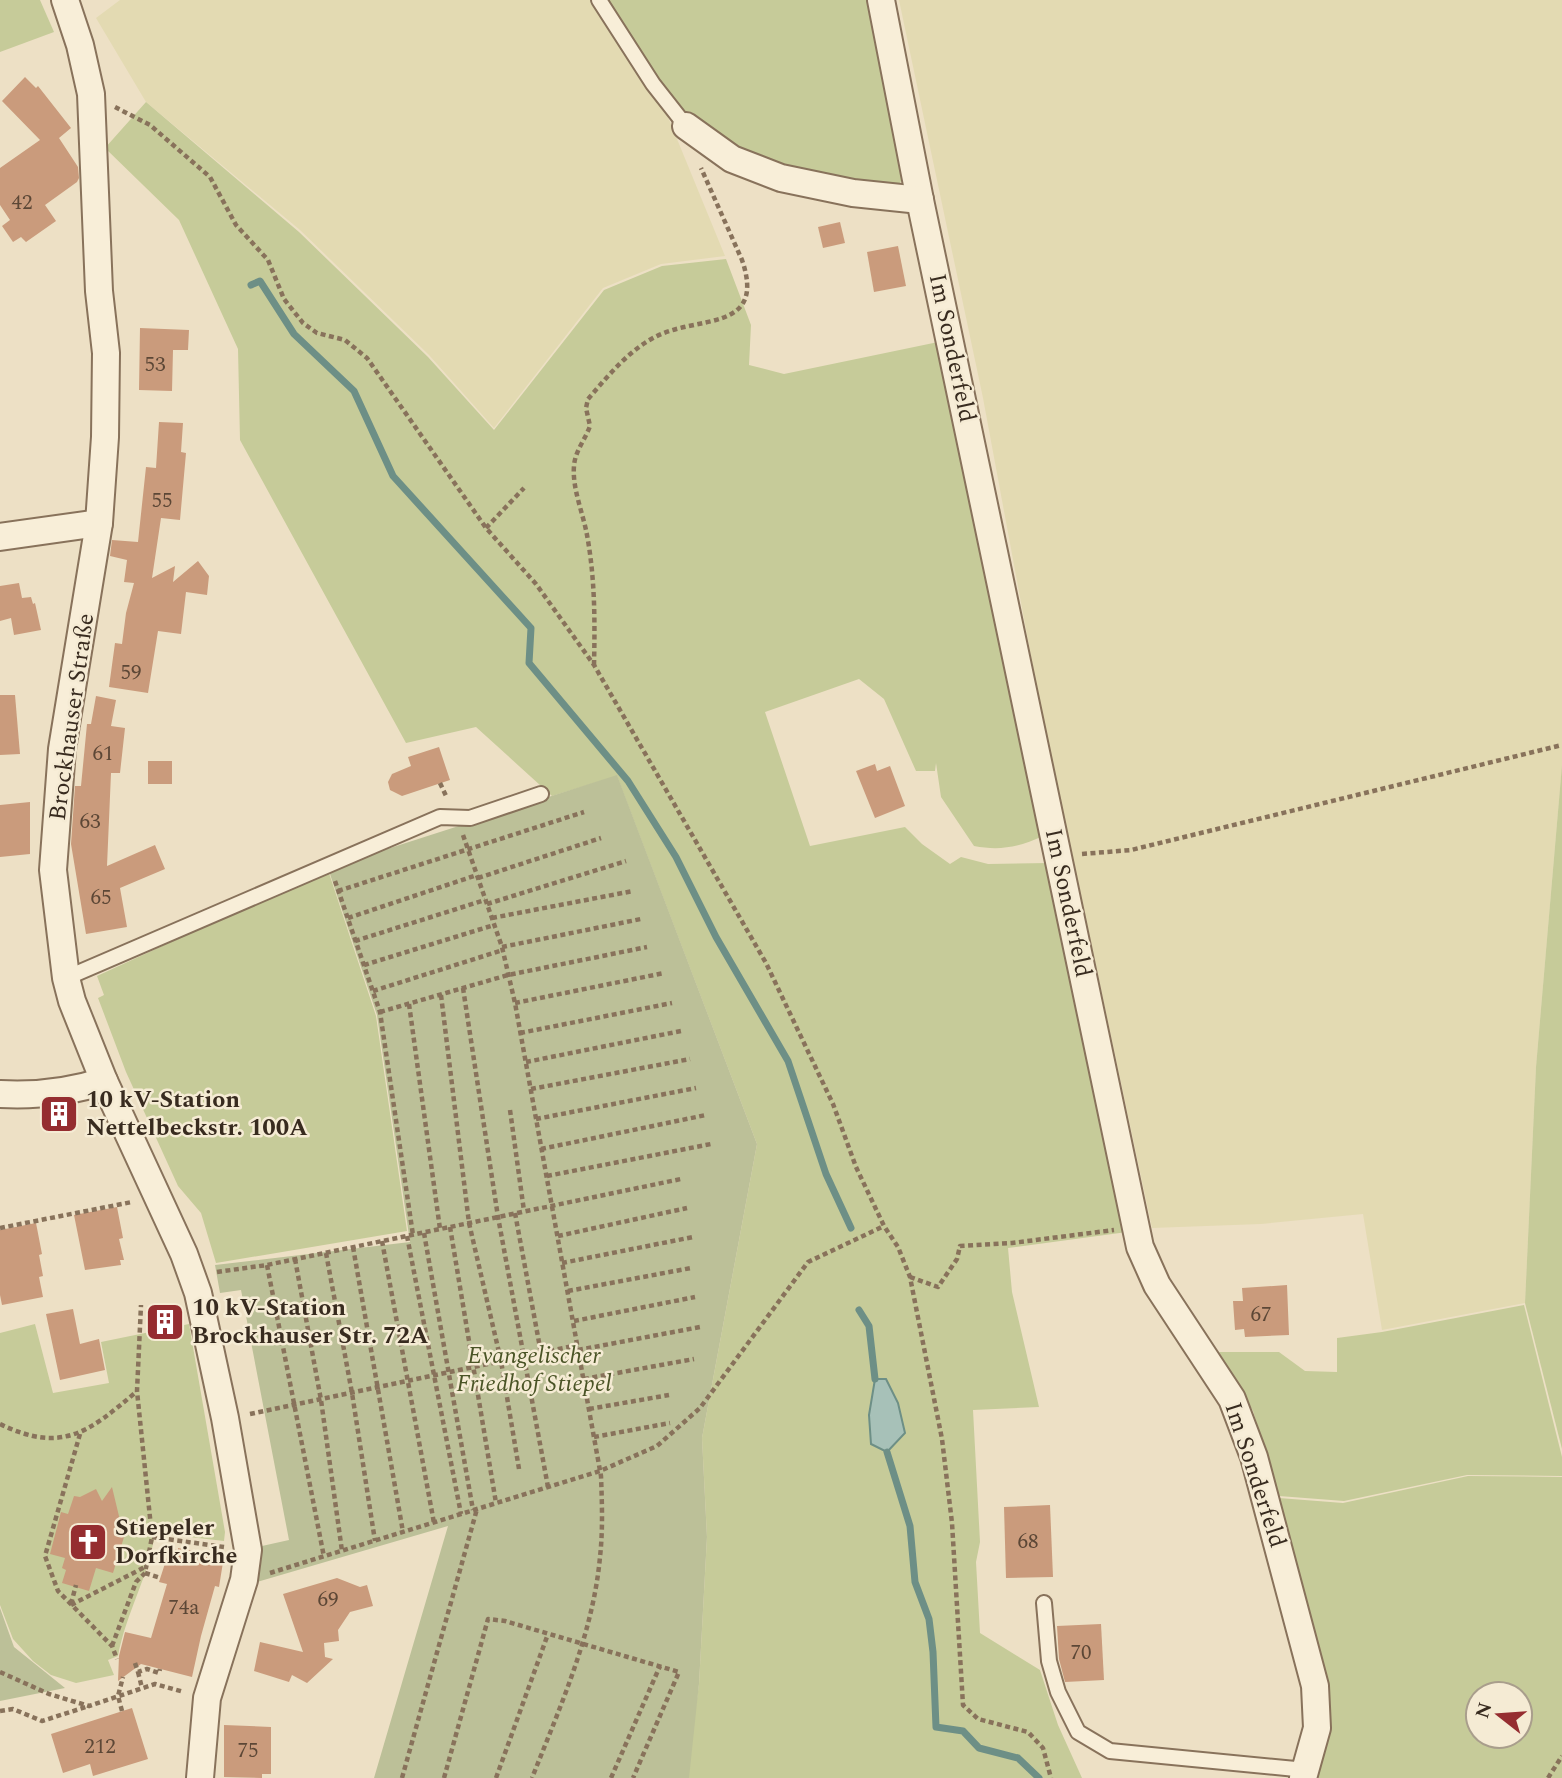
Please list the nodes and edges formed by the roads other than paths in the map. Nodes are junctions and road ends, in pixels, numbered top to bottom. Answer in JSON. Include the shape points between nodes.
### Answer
{"nodes":[{"id":1,"x":65,"y":0,"type":"edge"},
{"id":2,"x":598,"y":0,"type":"edge"},
{"id":3,"x":881,"y":0,"type":"edge"},
{"id":4,"x":686,"y":126,"type":"joint"},
{"id":5,"x":920,"y":200,"type":"junction"},
{"id":6,"x":99,"y":523,"type":"junction"},
{"id":7,"x":0,"y":537,"type":"edge"},
{"id":8,"x":541,"y":794,"type":"dead end"},
{"id":9,"x":66,"y":978,"type":"junction"},
{"id":10,"x":104,"y":1081,"type":"junction"},
{"id":11,"x":0,"y":1094,"type":"edge"},
{"id":12,"x":1044,"y":1603,"type":"dead end"},
{"id":13,"x":1304,"y":1774,"type":"edge"},
{"id":14,"x":200,"y":1778,"type":"edge"}],
"edges":[{"from":1,"to":6,"type":"street","name":"Brockhauser Straße","via":[[91,94],[106,353]]},
{"from":2,"to":4,"type":"lane"},
{"from":3,"to":5,"type":"street","name":"Im Sonderfeld"},
{"from":4,"to":5,"type":"street","via":[[732,159],[781,178],[853,193]]},
{"from":5,"to":13,"type":"street","name":"Im Sonderfeld","via":[[1140,1248],[1157,1285],[1232,1399],[1254,1457],[1315,1686],[1317,1728]]},
{"from":6,"to":7,"type":"street"},
{"from":6,"to":9,"type":"street","name":"Brockhauser Straße","via":[[62,750],[53,870]]},
{"from":8,"to":9,"type":"lane","via":[[470,818],[440,817]]},
{"from":9,"to":10,"type":"street","name":"Brockhauser Straße"},
{"from":10,"to":11,"type":"street","via":[[77,1090]]},
{"from":10,"to":14,"type":"street","name":"Brockhauser Straße","via":[[192,1276],[213,1358],[248,1550],[244,1580],[207,1698]]},
{"from":12,"to":13,"type":"lane","via":[[1049,1661],[1078,1732],[1110,1751]]}]}
